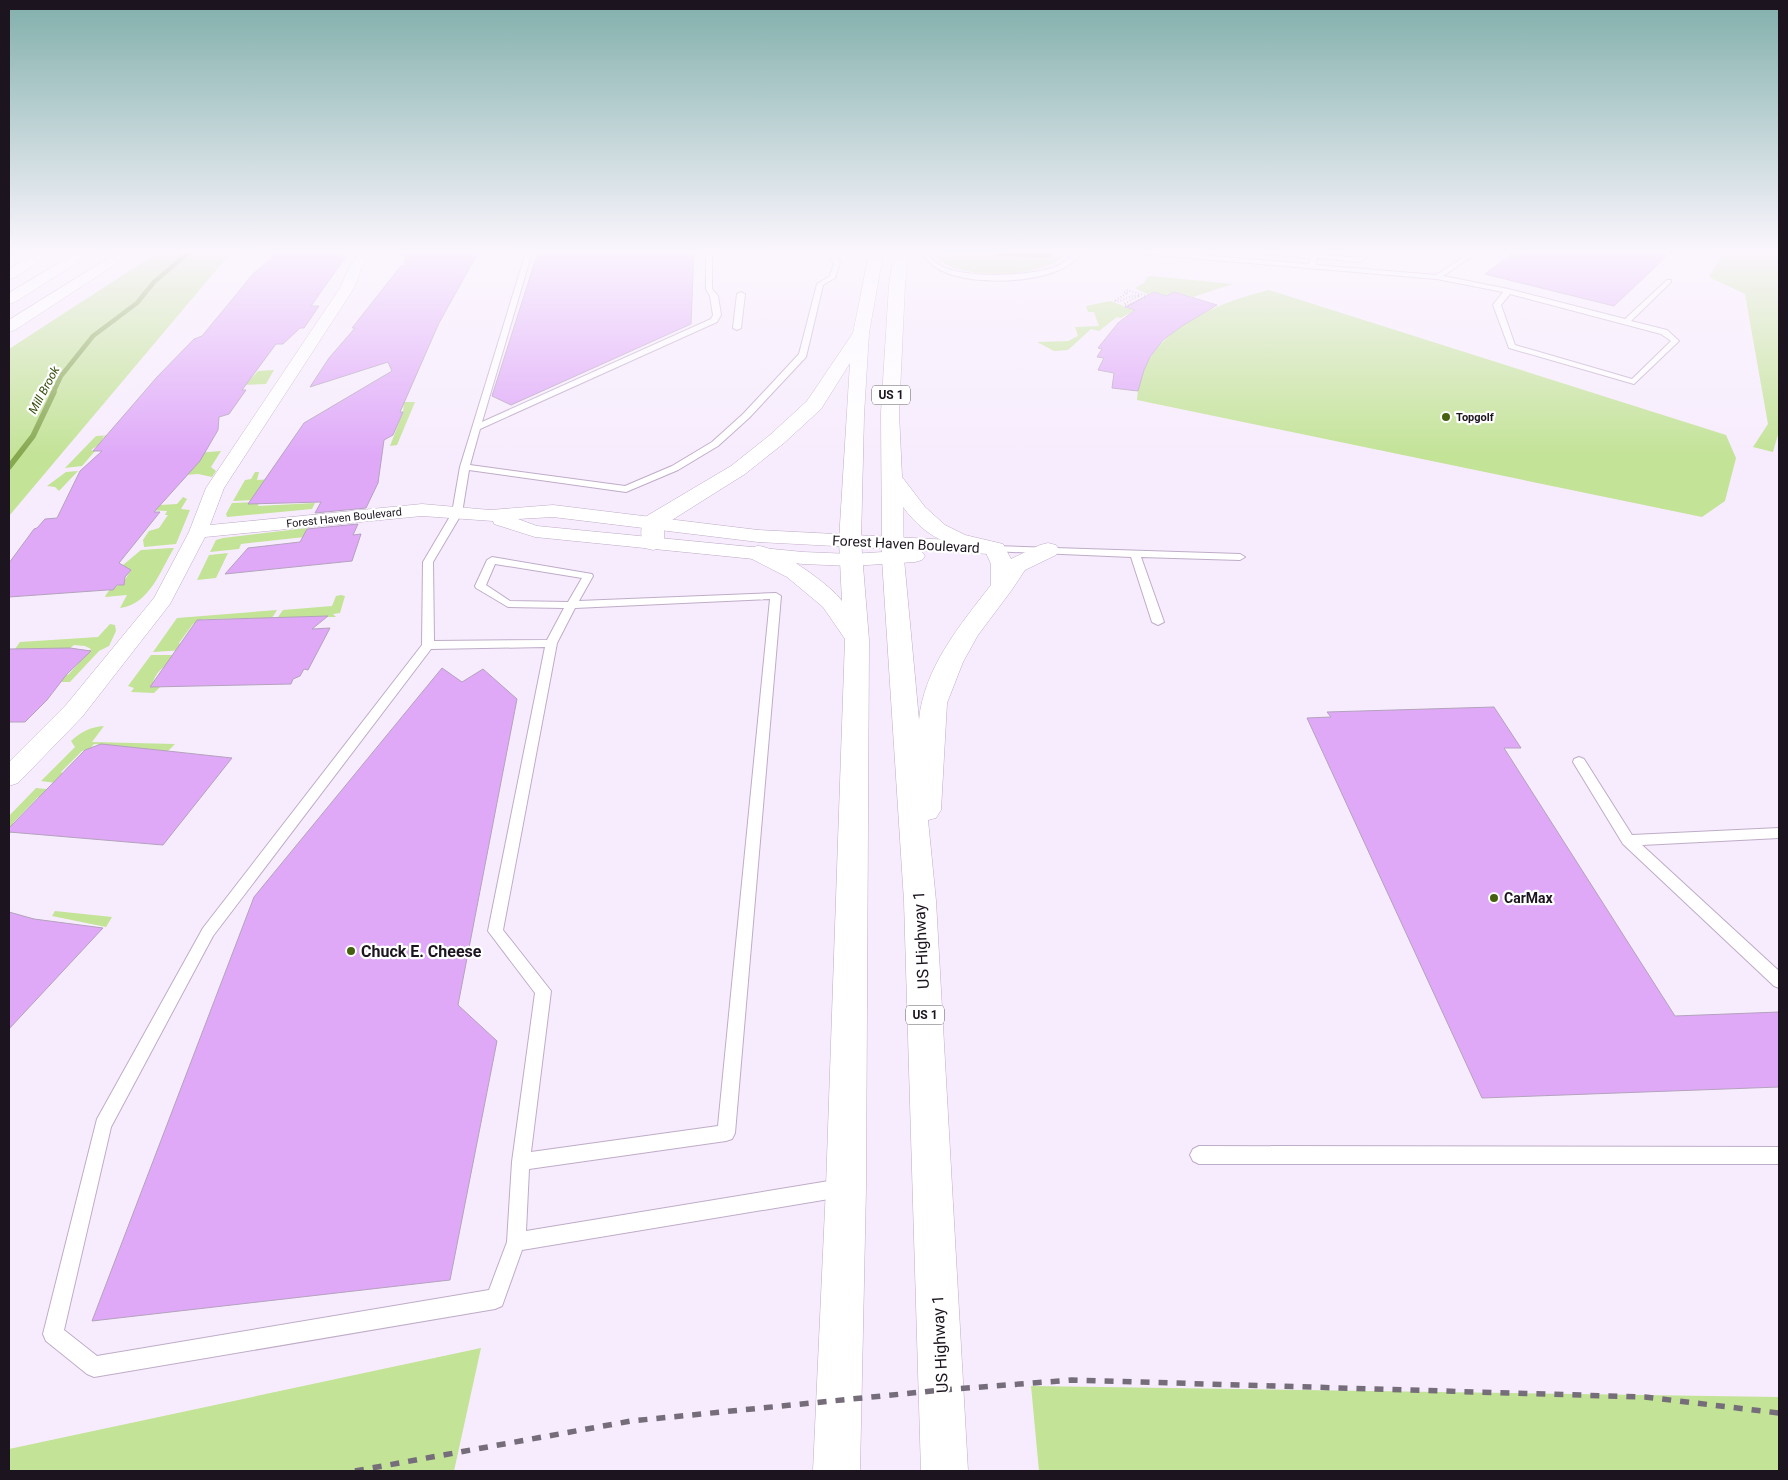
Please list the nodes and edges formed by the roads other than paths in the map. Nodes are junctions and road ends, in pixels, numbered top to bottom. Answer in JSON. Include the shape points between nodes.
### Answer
{"nodes":[{"id":1,"x":23,"y":318,"type":"edge"},
{"id":2,"x":326,"y":318,"type":"edge"},
{"id":3,"x":509,"y":318,"type":"edge"},
{"id":4,"x":715,"y":318,"type":"edge"},
{"id":5,"x":738,"y":318,"type":"edge"},
{"id":6,"x":811,"y":318,"type":"edge"},
{"id":7,"x":865,"y":318,"type":"edge"},
{"id":8,"x":895,"y":318,"type":"edge"},
{"id":9,"x":1502,"y":318,"type":"edge"},
{"id":10,"x":1611,"y":318,"type":"edge"},
{"id":11,"x":1630,"y":318,"type":"edge"},
{"id":12,"x":1626,"y":322,"type":"junction"},
{"id":13,"x":9,"y":327,"type":"edge"},
{"id":14,"x":737,"y":328,"type":"dead end"},
{"id":15,"x":862,"y":333,"type":"junction"},
{"id":16,"x":476,"y":428,"type":"junction"},
{"id":17,"x":465,"y":468,"type":"junction"},
{"id":18,"x":891,"y":477,"type":"junction"},
{"id":19,"x":456,"y":513,"type":"junction"},
{"id":20,"x":490,"y":516,"type":"junction"},
{"id":21,"x":653,"y":522,"type":"junction"},
{"id":22,"x":198,"y":532,"type":"junction"},
{"id":23,"x":653,"y":543,"type":"junction"},
{"id":24,"x":995,"y":549,"type":"junction"},
{"id":25,"x":892,"y":550,"type":"junction"},
{"id":26,"x":1048,"y":550,"type":"junction"},
{"id":27,"x":851,"y":551,"type":"junction"},
{"id":28,"x":758,"y":553,"type":"junction"},
{"id":29,"x":1135,"y":553,"type":"junction"},
{"id":30,"x":1240,"y":557,"type":"dead end"},
{"id":31,"x":1003,"y":586,"type":"junction"},
{"id":32,"x":571,"y":605,"type":"junction"},
{"id":33,"x":1158,"y":622,"type":"dead end"},
{"id":34,"x":857,"y":640,"type":"junction"},
{"id":35,"x":551,"y":643,"type":"junction"},
{"id":36,"x":428,"y":645,"type":"junction"},
{"id":37,"x":1579,"y":762,"type":"dead end"},
{"id":38,"x":9,"y":778,"type":"edge"},
{"id":39,"x":1779,"y":833,"type":"edge"},
{"id":40,"x":1628,"y":840,"type":"junction"},
{"id":41,"x":920,"y":901,"type":"junction"},
{"id":42,"x":1779,"y":981,"type":"edge"},
{"id":43,"x":1199,"y":1154,"type":"dead end"},
{"id":44,"x":1779,"y":1156,"type":"edge"},
{"id":45,"x":521,"y":1162,"type":"junction"},
{"id":46,"x":846,"y":1187,"type":"junction"},
{"id":47,"x":516,"y":1242,"type":"junction"},
{"id":48,"x":836,"y":1471,"type":"edge"},
{"id":49,"x":945,"y":1471,"type":"edge"}],
"edges":[{"from":1,"to":13,"type":"highway"},
{"from":2,"to":22,"type":"street","via":[[215,488]]},
{"from":3,"to":16,"type":"lane"},
{"from":4,"to":16,"type":"lane"},
{"from":5,"to":14,"type":"lane"},
{"from":6,"to":17,"type":"lane","via":[[803,355],[746,416],[700,455],[626,489]]},
{"from":7,"to":15,"type":"highway","number":"US 1"},
{"from":8,"to":18,"type":"highway","number":"US 1","via":[[890,413]]},
{"from":9,"to":12,"type":"lane","via":[[1512,346],[1634,382],[1675,341],[1664,332]]},
{"from":10,"to":12,"type":"lane"},
{"from":11,"to":12,"type":"lane"},
{"from":15,"to":21,"type":"highway","via":[[814,406],[738,470]]},
{"from":15,"to":27,"type":"highway","number":"US 1","via":[[855,415]]},
{"from":16,"to":17,"type":"lane"},
{"from":17,"to":19,"type":"lane"},
{"from":18,"to":24,"type":"highway","via":[[919,514],[938,530]]},
{"from":18,"to":25,"type":"highway","number":"US 1"},
{"from":19,"to":20,"type":"street","name":"Forest Haven Boulevard"},
{"from":19,"to":22,"type":"street","name":"Forest Haven Boulevard","via":[[422,510]]},
{"from":19,"to":36,"type":"lane","via":[[428,562]]},
{"from":20,"to":21,"type":"street","name":"Forest Haven Boulevard","via":[[553,512]]},
{"from":20,"to":23,"type":"street","name":"Forest Haven Boulevard","via":[[535,531]]},
{"from":21,"to":23,"type":"highway"},
{"from":21,"to":27,"type":"street","name":"Forest Haven Boulevard"},
{"from":22,"to":38,"type":"street","via":[[163,600],[74,711]]},
{"from":23,"to":28,"type":"street","name":"Forest Haven Boulevard"},
{"from":24,"to":25,"type":"street","name":"Forest Haven Boulevard"},
{"from":24,"to":26,"type":"lane"},
{"from":24,"to":31,"type":"highway","via":[[1002,564]]},
{"from":25,"to":27,"type":"street","name":"Forest Haven Boulevard"},
{"from":25,"to":41,"type":"highway","name":"US Highway 1","number":"US 1"},
{"from":26,"to":29,"type":"lane"},
{"from":26,"to":31,"type":"highway","via":[[1016,565]]},
{"from":27,"to":28,"type":"street","name":"Forest Haven Boulevard","via":[[803,558]]},
{"from":27,"to":34,"type":"highway","number":"US 1"},
{"from":28,"to":34,"type":"highway","via":[[794,572],[831,602]]},
{"from":29,"to":30,"type":"lane"},
{"from":29,"to":33,"type":"lane"},
{"from":31,"to":41,"type":"highway","via":[[967,632],[950,662],[934,703]]},
{"from":32,"to":32,"type":"lane","via":[[588,576],[492,560],[480,586],[508,604]]},
{"from":32,"to":35,"type":"lane"},
{"from":32,"to":45,"type":"lane","via":[[776,596],[726,1133]]},
{"from":34,"to":46,"type":"highway","number":"US 1"},
{"from":35,"to":36,"type":"lane"},
{"from":35,"to":45,"type":"lane","via":[[495,931],[543,990]]},
{"from":36,"to":47,"type":"lane","via":[[208,932],[102,1125],[53,1334],[94,1367],[495,1299]]},
{"from":37,"to":40,"type":"lane"},
{"from":39,"to":40,"type":"lane"},
{"from":40,"to":42,"type":"lane"},
{"from":41,"to":49,"type":"highway","name":"US Highway 1","number":"US 1"},
{"from":43,"to":44,"type":"lane","via":[[1598,1158]]},
{"from":45,"to":47,"type":"lane"},
{"from":46,"to":47,"type":"lane"},
{"from":46,"to":48,"type":"highway","number":"US 1"}]}
